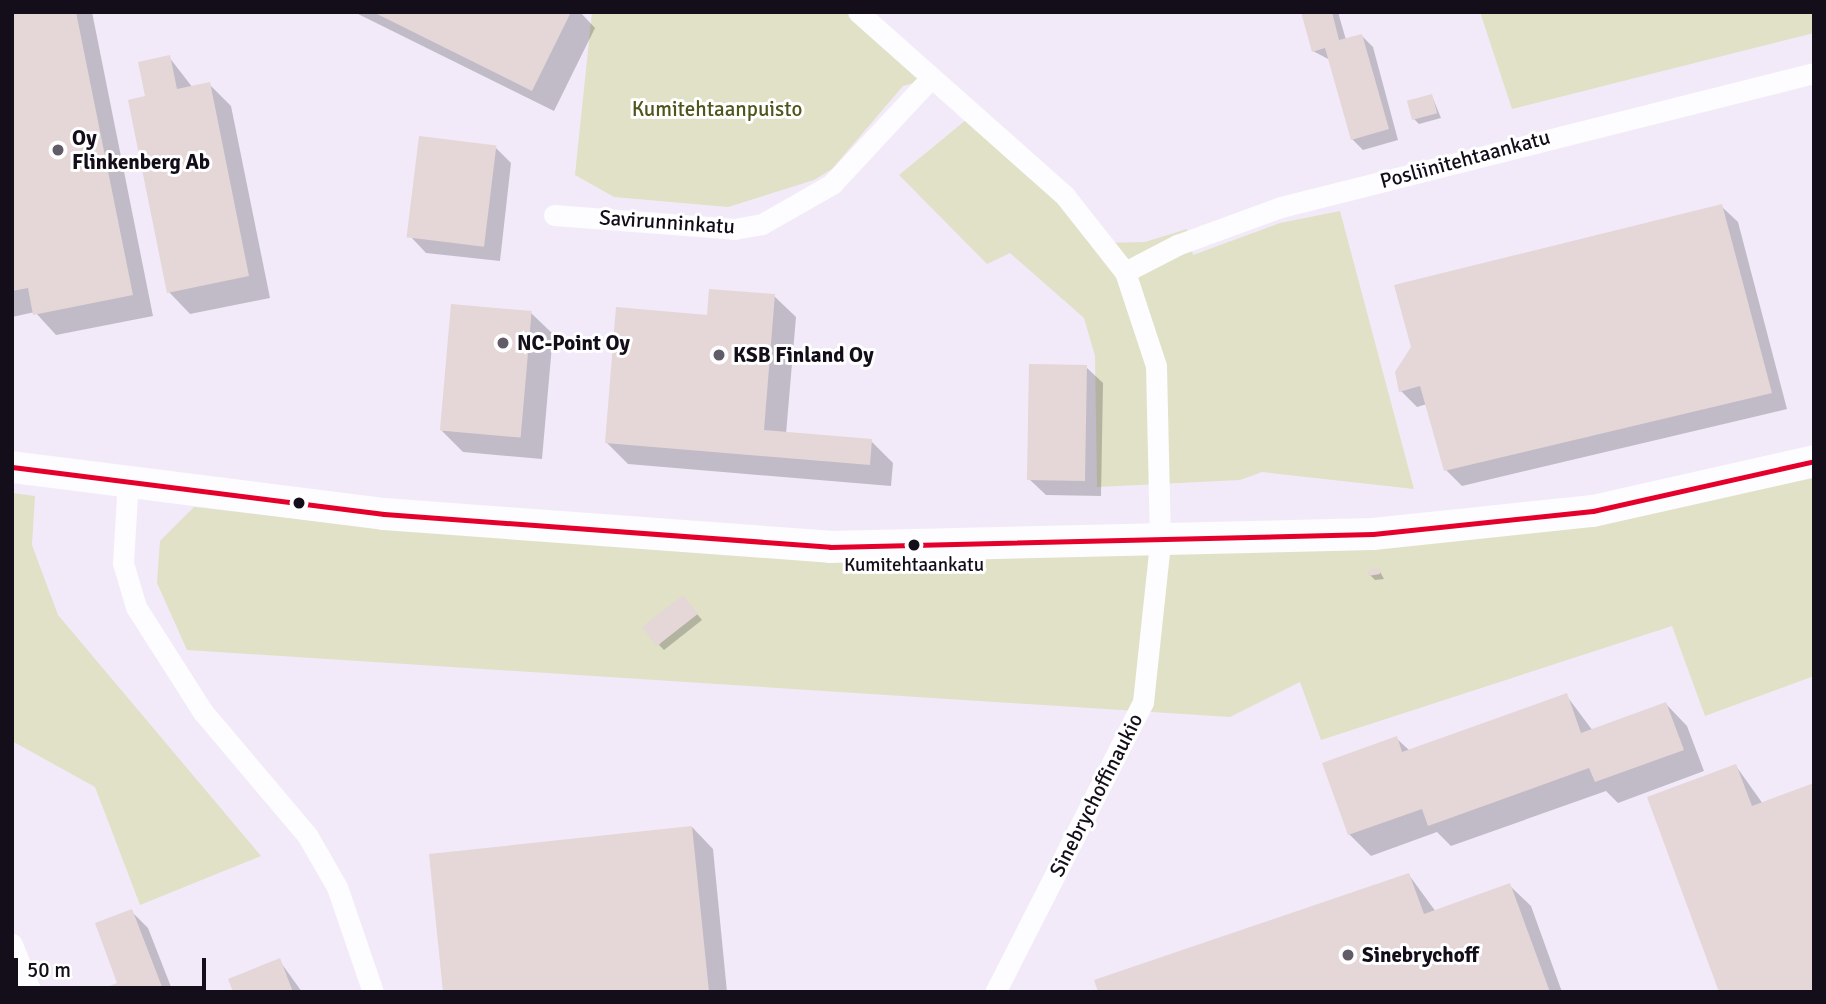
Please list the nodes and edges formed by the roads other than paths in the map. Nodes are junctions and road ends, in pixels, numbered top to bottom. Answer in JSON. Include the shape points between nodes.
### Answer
{"nodes":[{"id":1,"x":858,"y":12,"type":"edge"},
{"id":2,"x":1814,"y":73,"type":"edge"},
{"id":3,"x":931,"y":78,"type":"junction"},
{"id":4,"x":554,"y":215,"type":"dead end"},
{"id":5,"x":1125,"y":272,"type":"junction"},
{"id":6,"x":1814,"y":461,"type":"edge"},
{"id":7,"x":12,"y":467,"type":"edge"},
{"id":8,"x":128,"y":479,"type":"junction"},
{"id":9,"x":1160,"y":543,"type":"junction"},
{"id":10,"x":12,"y":944,"type":"edge"},
{"id":11,"x":31,"y":992,"type":"edge"},
{"id":12,"x":373,"y":992,"type":"edge"},
{"id":13,"x":995,"y":992,"type":"edge"}],
"edges":[{"from":1,"to":3,"type":"street"},
{"from":2,"to":5,"type":"street","name":"Posliinitehtaankatu","via":[[1281,207],[1177,245]]},
{"from":3,"to":4,"type":"street","name":"Savirunninkatu","via":[[832,184],[762,224],[734,229]]},
{"from":3,"to":5,"type":"street","via":[[1065,196]]},
{"from":5,"to":9,"type":"street","via":[[1156,366]]},
{"from":6,"to":9,"type":"street","via":[[1593,510],[1373,534]]},
{"from":7,"to":8,"type":"street"},
{"from":8,"to":9,"type":"street","via":[[384,514],[830,547]]},
{"from":8,"to":12,"type":"street","via":[[123,563],[136,607],[203,712],[307,835],[337,887]]},
{"from":9,"to":13,"type":"street","name":"Sinebrychoffinaukio","via":[[1143,702]]},
{"from":10,"to":11,"type":"street"}]}
